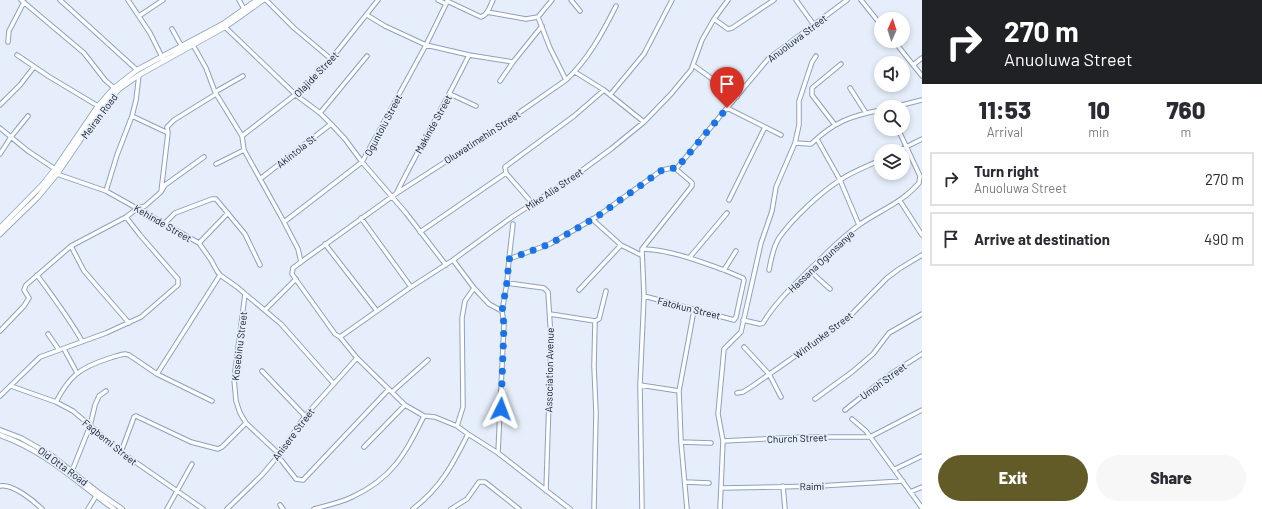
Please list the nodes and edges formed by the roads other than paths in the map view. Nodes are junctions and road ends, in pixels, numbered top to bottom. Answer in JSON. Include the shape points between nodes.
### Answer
{"nodes":[{"id":1,"x":60,"y":0,"type":"edge"},
{"id":2,"x":128,"y":0,"type":"edge"},
{"id":3,"x":163,"y":0,"type":"edge"},
{"id":4,"x":239,"y":0,"type":"edge"},
{"id":5,"x":257,"y":0,"type":"edge"},
{"id":6,"x":264,"y":0,"type":"edge"},
{"id":7,"x":378,"y":0,"type":"edge"},
{"id":8,"x":438,"y":0,"type":"edge"},
{"id":9,"x":493,"y":0,"type":"edge"},
{"id":10,"x":552,"y":0,"type":"edge"},
{"id":11,"x":571,"y":0,"type":"edge"},
{"id":12,"x":672,"y":0,"type":"edge"},
{"id":13,"x":728,"y":0,"type":"edge"},
{"id":14,"x":774,"y":0,"type":"edge"},
{"id":15,"x":796,"y":0,"type":"edge"},
{"id":16,"x":847,"y":0,"type":"edge"},
{"id":17,"x":861,"y":0,"type":"edge"},
{"id":18,"x":22,"y":1,"type":"edge"},
{"id":19,"x":447,"y":2,"type":"edge"},
{"id":20,"x":616,"y":6,"type":"dead end"},
{"id":21,"x":244,"y":9,"type":"junction"},
{"id":22,"x":580,"y":11,"type":"dead end"},
{"id":23,"x":488,"y":12,"type":"junction"},
{"id":24,"x":367,"y":15,"type":"junction"},
{"id":25,"x":139,"y":16,"type":"junction"},
{"id":26,"x":874,"y":16,"type":"edge"},
{"id":27,"x":538,"y":17,"type":"junction"},
{"id":28,"x":714,"y":19,"type":"junction"},
{"id":29,"x":814,"y":25,"type":"junction"},
{"id":30,"x":542,"y":26,"type":"junction"},
{"id":31,"x":225,"y":27,"type":"junction"},
{"id":32,"x":172,"y":29,"type":"dead end"},
{"id":33,"x":8,"y":42,"type":"dead end"},
{"id":34,"x":193,"y":45,"type":"junction"},
{"id":35,"x":426,"y":45,"type":"junction"},
{"id":36,"x":182,"y":47,"type":"junction"},
{"id":37,"x":900,"y":48,"type":"edge"},
{"id":38,"x":17,"y":55,"type":"dead end"},
{"id":39,"x":469,"y":55,"type":"junction"},
{"id":40,"x":368,"y":56,"type":"dead end"},
{"id":41,"x":816,"y":56,"type":"dead end"},
{"id":42,"x":922,"y":58,"type":"edge"},
{"id":43,"x":163,"y":59,"type":"junction"},
{"id":44,"x":331,"y":59,"type":"junction"},
{"id":45,"x":513,"y":62,"type":"junction"},
{"id":46,"x":841,"y":64,"type":"dead end"},
{"id":47,"x":693,"y":65,"type":"junction"},
{"id":48,"x":913,"y":65,"type":"junction"},
{"id":49,"x":34,"y":67,"type":"junction"},
{"id":50,"x":137,"y":70,"type":"junction"},
{"id":51,"x":575,"y":72,"type":"junction"},
{"id":52,"x":139,"y":75,"type":"junction"},
{"id":53,"x":243,"y":76,"type":"dead end"},
{"id":54,"x":922,"y":76,"type":"edge"},
{"id":55,"x":566,"y":80,"type":"junction"},
{"id":56,"x":500,"y":81,"type":"dead end"},
{"id":57,"x":114,"y":88,"type":"junction"},
{"id":58,"x":850,"y":88,"type":"dead end"},
{"id":59,"x":604,"y":90,"type":"junction"},
{"id":60,"x":215,"y":93,"type":"junction"},
{"id":61,"x":450,"y":94,"type":"junction"},
{"id":62,"x":296,"y":95,"type":"junction"},
{"id":63,"x":610,"y":95,"type":"junction"},
{"id":64,"x":737,"y":97,"type":"junction"},
{"id":65,"x":922,"y":100,"type":"edge"},
{"id":66,"x":910,"y":103,"type":"edge"},
{"id":67,"x":0,"y":105,"type":"edge"},
{"id":68,"x":98,"y":106,"type":"junction"},
{"id":69,"x":476,"y":106,"type":"dead end"},
{"id":70,"x":727,"y":108,"type":"junction"},
{"id":71,"x":874,"y":111,"type":"edge"},
{"id":72,"x":320,"y":113,"type":"junction"},
{"id":73,"x":866,"y":113,"type":"junction"},
{"id":74,"x":28,"y":116,"type":"dead end"},
{"id":75,"x":132,"y":116,"type":"junction"},
{"id":76,"x":644,"y":122,"type":"junction"},
{"id":77,"x":331,"y":124,"type":"junction"},
{"id":78,"x":835,"y":125,"type":"junction"},
{"id":79,"x":765,"y":127,"type":"junction"},
{"id":80,"x":0,"y":128,"type":"edge"},
{"id":81,"x":168,"y":133,"type":"junction"},
{"id":82,"x":781,"y":135,"type":"dead end"},
{"id":83,"x":242,"y":136,"type":"junction"},
{"id":84,"x":11,"y":137,"type":"junction"},
{"id":85,"x":817,"y":139,"type":"junction"},
{"id":86,"x":922,"y":139,"type":"edge"},
{"id":87,"x":795,"y":143,"type":"junction"},
{"id":88,"x":910,"y":145,"type":"edge"},
{"id":89,"x":244,"y":150,"type":"junction"},
{"id":90,"x":0,"y":154,"type":"edge"},
{"id":91,"x":910,"y":155,"type":"edge"},
{"id":92,"x":204,"y":157,"type":"dead end"},
{"id":93,"x":362,"y":162,"type":"junction"},
{"id":94,"x":874,"y":163,"type":"edge"},
{"id":95,"x":216,"y":164,"type":"dead end"},
{"id":96,"x":676,"y":169,"type":"junction"},
{"id":97,"x":56,"y":171,"type":"junction"},
{"id":98,"x":506,"y":174,"type":"junction"},
{"id":99,"x":260,"y":179,"type":"junction"},
{"id":100,"x":840,"y":180,"type":"junction"},
{"id":101,"x":106,"y":191,"type":"junction"},
{"id":102,"x":161,"y":192,"type":"junction"},
{"id":103,"x":397,"y":193,"type":"junction"},
{"id":104,"x":392,"y":197,"type":"junction"},
{"id":105,"x":729,"y":200,"type":"dead end"},
{"id":106,"x":900,"y":201,"type":"junction"},
{"id":107,"x":533,"y":204,"type":"junction"},
{"id":108,"x":138,"y":208,"type":"junction"},
{"id":109,"x":228,"y":213,"type":"junction"},
{"id":110,"x":727,"y":213,"type":"dead end"},
{"id":111,"x":126,"y":217,"type":"junction"},
{"id":112,"x":361,"y":218,"type":"junction"},
{"id":113,"x":592,"y":219,"type":"junction"},
{"id":114,"x":284,"y":222,"type":"junction"},
{"id":115,"x":164,"y":224,"type":"junction"},
{"id":116,"x":513,"y":224,"type":"dead end"},
{"id":117,"x":859,"y":225,"type":"junction"},
{"id":118,"x":0,"y":228,"type":"edge"},
{"id":119,"x":420,"y":232,"type":"junction"},
{"id":120,"x":0,"y":234,"type":"edge"},
{"id":121,"x":922,"y":235,"type":"edge"},
{"id":122,"x":199,"y":243,"type":"junction"},
{"id":123,"x":324,"y":244,"type":"junction"},
{"id":124,"x":621,"y":245,"type":"junction"},
{"id":125,"x":71,"y":246,"type":"junction"},
{"id":126,"x":642,"y":249,"type":"junction"},
{"id":127,"x":736,"y":251,"type":"dead end"},
{"id":128,"x":641,"y":255,"type":"junction"},
{"id":129,"x":922,"y":255,"type":"edge"},
{"id":130,"x":690,"y":257,"type":"junction"},
{"id":131,"x":509,"y":259,"type":"junction"},
{"id":132,"x":453,"y":260,"type":"junction"},
{"id":133,"x":301,"y":262,"type":"junction"},
{"id":134,"x":260,"y":265,"type":"dead end"},
{"id":135,"x":446,"y":265,"type":"junction"},
{"id":136,"x":724,"y":270,"type":"junction"},
{"id":137,"x":769,"y":270,"type":"dead end"},
{"id":138,"x":810,"y":270,"type":"junction"},
{"id":139,"x":37,"y":275,"type":"junction"},
{"id":140,"x":220,"y":275,"type":"junction"},
{"id":141,"x":296,"y":279,"type":"junction"},
{"id":142,"x":507,"y":282,"type":"junction"},
{"id":143,"x":411,"y":287,"type":"junction"},
{"id":144,"x":474,"y":288,"type":"junction"},
{"id":145,"x":830,"y":289,"type":"dead end"},
{"id":146,"x":579,"y":290,"type":"dead end"},
{"id":147,"x":606,"y":291,"type":"dead end"},
{"id":148,"x":245,"y":294,"type":"junction"},
{"id":149,"x":644,"y":296,"type":"junction"},
{"id":150,"x":265,"y":310,"type":"junction"},
{"id":151,"x":694,"y":310,"type":"junction"},
{"id":152,"x":377,"y":311,"type":"junction"},
{"id":153,"x":502,"y":311,"type":"junction"},
{"id":154,"x":550,"y":314,"type":"junction"},
{"id":155,"x":922,"y":314,"type":"edge"},
{"id":156,"x":743,"y":320,"type":"junction"},
{"id":157,"x":595,"y":321,"type":"junction"},
{"id":158,"x":129,"y":323,"type":"junction"},
{"id":159,"x":0,"y":331,"type":"edge"},
{"id":160,"x":48,"y":334,"type":"dead end"},
{"id":161,"x":340,"y":338,"type":"junction"},
{"id":162,"x":82,"y":341,"type":"junction"},
{"id":163,"x":744,"y":347,"type":"dead end"},
{"id":164,"x":64,"y":349,"type":"junction"},
{"id":165,"x":59,"y":350,"type":"junction"},
{"id":166,"x":922,"y":354,"type":"edge"},
{"id":167,"x":357,"y":358,"type":"junction"},
{"id":168,"x":428,"y":360,"type":"dead end"},
{"id":169,"x":262,"y":372,"type":"dead end"},
{"id":170,"x":77,"y":373,"type":"junction"},
{"id":171,"x":157,"y":374,"type":"junction"},
{"id":172,"x":769,"y":374,"type":"junction"},
{"id":173,"x":334,"y":384,"type":"junction"},
{"id":174,"x":640,"y":385,"type":"junction"},
{"id":175,"x":11,"y":386,"type":"junction"},
{"id":176,"x":106,"y":390,"type":"dead end"},
{"id":177,"x":391,"y":390,"type":"junction"},
{"id":178,"x":679,"y":391,"type":"junction"},
{"id":179,"x":736,"y":393,"type":"dead end"},
{"id":180,"x":0,"y":396,"type":"edge"},
{"id":181,"x":781,"y":397,"type":"dead end"},
{"id":182,"x":815,"y":399,"type":"dead end"},
{"id":183,"x":212,"y":400,"type":"dead end"},
{"id":184,"x":56,"y":402,"type":"junction"},
{"id":185,"x":405,"y":404,"type":"junction"},
{"id":186,"x":845,"y":410,"type":"dead end"},
{"id":187,"x":922,"y":410,"type":"edge"},
{"id":188,"x":305,"y":416,"type":"junction"},
{"id":189,"x":424,"y":416,"type":"junction"},
{"id":190,"x":852,"y":419,"type":"dead end"},
{"id":191,"x":246,"y":422,"type":"junction"},
{"id":192,"x":90,"y":426,"type":"junction"},
{"id":193,"x":457,"y":426,"type":"junction"},
{"id":194,"x":0,"y":430,"type":"edge"},
{"id":195,"x":468,"y":434,"type":"junction"},
{"id":196,"x":0,"y":435,"type":"edge"},
{"id":197,"x":870,"y":437,"type":"junction"},
{"id":198,"x":723,"y":441,"type":"junction"},
{"id":199,"x":681,"y":442,"type":"junction"},
{"id":200,"x":711,"y":443,"type":"dead end"},
{"id":201,"x":364,"y":447,"type":"dead end"},
{"id":202,"x":121,"y":452,"type":"junction"},
{"id":203,"x":498,"y":453,"type":"junction"},
{"id":204,"x":279,"y":455,"type":"junction"},
{"id":205,"x":922,"y":456,"type":"edge"},
{"id":206,"x":192,"y":464,"type":"dead end"},
{"id":207,"x":895,"y":469,"type":"junction"},
{"id":208,"x":72,"y":472,"type":"junction"},
{"id":209,"x":902,"y":481,"type":"junction"},
{"id":210,"x":685,"y":482,"type":"junction"},
{"id":211,"x":709,"y":483,"type":"dead end"},
{"id":212,"x":1,"y":485,"type":"edge"},
{"id":213,"x":783,"y":486,"type":"junction"},
{"id":214,"x":922,"y":487,"type":"edge"},
{"id":215,"x":722,"y":488,"type":"junction"},
{"id":216,"x":177,"y":491,"type":"junction"},
{"id":217,"x":546,"y":491,"type":"junction"},
{"id":218,"x":910,"y":492,"type":"junction"},
{"id":219,"x":96,"y":496,"type":"junction"},
{"id":220,"x":280,"y":505,"type":"dead end"},
{"id":221,"x":565,"y":505,"type":"junction"},
{"id":222,"x":922,"y":508,"type":"edge"},
{"id":223,"x":42,"y":509,"type":"edge"},
{"id":224,"x":88,"y":509,"type":"edge"},
{"id":225,"x":114,"y":509,"type":"edge"},
{"id":226,"x":122,"y":509,"type":"edge"},
{"id":227,"x":167,"y":509,"type":"edge"},
{"id":228,"x":203,"y":509,"type":"edge"},
{"id":229,"x":227,"y":509,"type":"edge"},
{"id":230,"x":283,"y":509,"type":"edge"},
{"id":231,"x":314,"y":509,"type":"edge"},
{"id":232,"x":413,"y":509,"type":"edge"},
{"id":233,"x":451,"y":509,"type":"edge"},
{"id":234,"x":519,"y":509,"type":"edge"},
{"id":235,"x":562,"y":509,"type":"edge"},
{"id":236,"x":570,"y":509,"type":"edge"},
{"id":237,"x":594,"y":509,"type":"edge"},
{"id":238,"x":642,"y":509,"type":"edge"},
{"id":239,"x":687,"y":509,"type":"edge"},
{"id":240,"x":720,"y":509,"type":"edge"},
{"id":241,"x":785,"y":509,"type":"edge"}],
"edges":[{"from":1,"to":50,"type":"street"},
{"from":2,"to":25,"type":"street"},
{"from":3,"to":25,"type":"street"},
{"from":4,"to":21,"type":"street"},
{"from":5,"to":21,"type":"main road","name":"Meiran Road"},
{"from":6,"to":31,"type":"main road","name":"Meiran Road"},
{"from":6,"to":44,"type":"street"},
{"from":7,"to":24,"type":"street","name":"Olajide Street"},
{"from":8,"to":19,"type":"street"},
{"from":9,"to":23,"type":"street"},
{"from":10,"to":27,"type":"street"},
{"from":11,"to":22,"type":"street"},
{"from":12,"to":63,"type":"street","via":[[644,54]]},
{"from":13,"to":28,"type":"street","name":"Mike Alia Street"},
{"from":14,"to":28,"type":"street","via":[[732,28],[726,28]]},
{"from":15,"to":29,"type":"street"},
{"from":16,"to":29,"type":"street","name":"Anuoluwa Street"},
{"from":17,"to":26,"type":"street"},
{"from":18,"to":33,"type":"street","via":[[9,31]]},
{"from":18,"to":57,"type":"street","via":[[84,53]]},
{"from":19,"to":23,"type":"street","via":[[481,17]]},
{"from":19,"to":35,"type":"street","name":"Oguntolu Street"},
{"from":20,"to":51,"type":"street","name":"Oluwatimehin Street","via":[[603,32]]},
{"from":21,"to":36,"type":"main road","name":"Meiran Road"},
{"from":23,"to":27,"type":"street","via":[[526,19]]},
{"from":24,"to":35,"type":"street","via":[[384,26]]},
{"from":24,"to":44,"type":"street","name":"Olajide Street"},
{"from":25,"to":43,"type":"street"},
{"from":27,"to":30,"type":"street"},
{"from":28,"to":47,"type":"street","name":"Mike Alia Street","via":[[702,40]]},
{"from":29,"to":64,"type":"street","name":"Anuoluwa Street","via":[[768,59]]},
{"from":30,"to":45,"type":"street"},
{"from":30,"to":55,"type":"street"},
{"from":31,"to":34,"type":"main road","name":"Meiran Road"},
{"from":31,"to":62,"type":"street"},
{"from":32,"to":36,"type":"street"},
{"from":34,"to":43,"type":"main road","name":"Meiran Road"},
{"from":34,"to":60,"type":"street","via":[[206,68]]},
{"from":35,"to":39,"type":"street"},
{"from":35,"to":93,"type":"street","name":"Oguntolu Street"},
{"from":36,"to":43,"type":"main road","name":"Meiran Road"},
{"from":37,"to":48,"type":"street"},
{"from":38,"to":49,"type":"street"},
{"from":39,"to":45,"type":"street"},
{"from":39,"to":61,"type":"street","name":"Makinde Street"},
{"from":40,"to":72,"type":"street"},
{"from":41,"to":87,"type":"street","via":[[799,101],[799,125]]},
{"from":42,"to":48,"type":"street"},
{"from":43,"to":50,"type":"main road","name":"Meiran Road"},
{"from":43,"to":52,"type":"main road","name":"Meiran Road"},
{"from":44,"to":62,"type":"street","name":"Olajide Street"},
{"from":45,"to":56,"type":"street"},
{"from":46,"to":78,"type":"street","via":[[811,91]]},
{"from":47,"to":64,"type":"street"},
{"from":47,"to":76,"type":"street","name":"Mike Alia Street","via":[[671,94]]},
{"from":48,"to":54,"type":"street"},
{"from":49,"to":67,"type":"street"},
{"from":49,"to":68,"type":"street"},
{"from":50,"to":57,"type":"main road","name":"Meiran Road"},
{"from":51,"to":55,"type":"street","name":"Oluwatimehin Street"},
{"from":51,"to":59,"type":"street"},
{"from":52,"to":75,"type":"street"},
{"from":52,"to":97,"type":"main road","name":"Meiran Road","via":[[111,98]]},
{"from":53,"to":60,"type":"street"},
{"from":55,"to":103,"type":"street","name":"Oluwatimehin Street"},
{"from":57,"to":68,"type":"main road","name":"Meiran Road"},
{"from":58,"to":73,"type":"street"},
{"from":59,"to":63,"type":"street"},
{"from":59,"to":98,"type":"street","via":[[574,116],[509,164],[505,168]]},
{"from":60,"to":81,"type":"street","via":[[174,120],[167,127]]},
{"from":60,"to":83,"type":"street"},
{"from":61,"to":69,"type":"street"},
{"from":61,"to":103,"type":"street","name":"Makinde Street"},
{"from":62,"to":72,"type":"street"},
{"from":62,"to":83,"type":"street","name":"Olajide Street"},
{"from":63,"to":76,"type":"street"},
{"from":64,"to":70,"type":"street","name":"Anuoluwa Street"},
{"from":65,"to":66,"type":"street"},
{"from":68,"to":97,"type":"main road","name":"Meiran Road"},
{"from":70,"to":79,"type":"street"},
{"from":70,"to":96,"type":"street","name":"Anuoluwa Street"},
{"from":71,"to":73,"type":"street"},
{"from":72,"to":77,"type":"street"},
{"from":73,"to":78,"type":"street"},
{"from":74,"to":84,"type":"street"},
{"from":75,"to":81,"type":"street"},
{"from":75,"to":101,"type":"street"},
{"from":76,"to":107,"type":"street","name":"Mike Alia Street","via":[[611,149]]},
{"from":77,"to":93,"type":"street"},
{"from":77,"to":99,"type":"street","name":"Akintola St"},
{"from":78,"to":85,"type":"street"},
{"from":79,"to":82,"type":"street"},
{"from":79,"to":105,"type":"street"},
{"from":80,"to":84,"type":"street","name":"Kehinde Street"},
{"from":81,"to":102,"type":"street"},
{"from":83,"to":89,"type":"street"},
{"from":84,"to":90,"type":"street"},
{"from":84,"to":97,"type":"street","name":"Kehinde Street"},
{"from":85,"to":87,"type":"street","via":[[811,144]]},
{"from":85,"to":100,"type":"street"},
{"from":86,"to":88,"type":"street"},
{"from":87,"to":156,"type":"street","via":[[776,187],[772,211],[760,243]]},
{"from":89,"to":95,"type":"street"},
{"from":89,"to":99,"type":"street"},
{"from":91,"to":106,"type":"street","name":"Hassana Ogunsanya","via":[[920,180]]},
{"from":92,"to":102,"type":"street","via":[[165,185]]},
{"from":93,"to":104,"type":"street"},
{"from":93,"to":114,"type":"street","name":"Oguntolu Street"},
{"from":94,"to":100,"type":"street"},
{"from":96,"to":113,"type":"street","via":[[662,170]]},
{"from":96,"to":126,"type":"street","via":[[692,183],[692,186]]},
{"from":97,"to":101,"type":"street","name":"Kehinde Street"},
{"from":97,"to":118,"type":"main road","name":"Meiran Road"},
{"from":97,"to":120,"type":"main road","name":"Meiran Road","via":[[37,198]]},
{"from":98,"to":107,"type":"street"},
{"from":98,"to":119,"type":"street"},
{"from":99,"to":114,"type":"street"},
{"from":100,"to":117,"type":"street"},
{"from":100,"to":137,"type":"street","via":[[818,197],[779,238]]},
{"from":101,"to":108,"type":"street","name":"Kehinde Street"},
{"from":102,"to":108,"type":"street","via":[[145,206]]},
{"from":103,"to":104,"type":"street","name":"Oluwatimehin Street"},
{"from":104,"to":112,"type":"street","name":"Oluwatimehin Street"},
{"from":104,"to":119,"type":"street"},
{"from":106,"to":117,"type":"street","name":"Hassana Ogunsanya"},
{"from":106,"to":121,"type":"street"},
{"from":107,"to":132,"type":"street","name":"Mike Alia Street"},
{"from":108,"to":111,"type":"street"},
{"from":108,"to":115,"type":"street","name":"Kehinde Street"},
{"from":109,"to":115,"type":"street","via":[[219,201],[212,199],[175,213]]},
{"from":109,"to":122,"type":"street"},
{"from":109,"to":134,"type":"street","via":[[248,238]]},
{"from":110,"to":130,"type":"street"},
{"from":111,"to":125,"type":"street"},
{"from":111,"to":158,"type":"street","via":[[179,282],[145,314]]},
{"from":112,"to":123,"type":"street","name":"Oluwatimehin Street"},
{"from":112,"to":143,"type":"street"},
{"from":113,"to":124,"type":"street"},
{"from":113,"to":131,"type":"street","via":[[550,244]]},
{"from":114,"to":133,"type":"street","via":[[298,249]]},
{"from":115,"to":122,"type":"street","name":"Kehinde Street"},
{"from":116,"to":131,"type":"street"},
{"from":117,"to":138,"type":"street","name":"Hassana Ogunsanya"},
{"from":119,"to":135,"type":"street"},
{"from":122,"to":140,"type":"street","name":"Kehinde Street"},
{"from":123,"to":133,"type":"street","name":"Oluwatimehin Street"},
{"from":123,"to":152,"type":"street"},
{"from":124,"to":128,"type":"street"},
{"from":124,"to":146,"type":"street"},
{"from":125,"to":139,"type":"street"},
{"from":125,"to":158,"type":"street","via":[[84,271]]},
{"from":126,"to":128,"type":"street"},
{"from":126,"to":130,"type":"street"},
{"from":127,"to":136,"type":"street"},
{"from":128,"to":149,"type":"street"},
{"from":129,"to":172,"type":"street","name":"Winfunke Street","via":[[887,278],[844,321]]},
{"from":130,"to":136,"type":"street"},
{"from":131,"to":142,"type":"street"},
{"from":132,"to":135,"type":"street","name":"Mike Alia Street"},
{"from":132,"to":144,"type":"street"},
{"from":133,"to":141,"type":"street","via":[[292,271]]},
{"from":135,"to":143,"type":"street","name":"Mike Alia Street"},
{"from":136,"to":151,"type":"street","name":"Fatokun Street","via":[[744,278],[734,320]]},
{"from":138,"to":145,"type":"street"},
{"from":138,"to":156,"type":"street","name":"Hassana Ogunsanya","via":[[770,311],[763,323]]},
{"from":139,"to":159,"type":"street","via":[[24,287],[29,298]]},
{"from":139,"to":162,"type":"street"},
{"from":140,"to":148,"type":"street","name":"Kehinde Street"},
{"from":140,"to":171,"type":"street"},
{"from":141,"to":150,"type":"street"},
{"from":141,"to":161,"type":"street"},
{"from":142,"to":153,"type":"street"},
{"from":142,"to":154,"type":"street","name":"Association Avenue","via":[[544,288],[548,292]]},
{"from":143,"to":152,"type":"street","name":"Mike Alia Street"},
{"from":144,"to":153,"type":"street","via":[[490,304]]},
{"from":144,"to":193,"type":"street","via":[[465,302],[462,318],[464,407]]},
{"from":147,"to":157,"type":"street","via":[[599,319]]},
{"from":148,"to":150,"type":"street","name":"Kehinde Street"},
{"from":148,"to":191,"type":"street","name":"Kosebinu Street","via":[[234,380],[237,407]]},
{"from":149,"to":151,"type":"street","name":"Fatokun Street"},
{"from":149,"to":174,"type":"street"},
{"from":150,"to":173,"type":"street","name":"Kehinde Street","via":[[281,324]]},
{"from":151,"to":178,"type":"street"},
{"from":152,"to":161,"type":"street","name":"Mike Alia Street"},
{"from":153,"to":203,"type":"street","via":[[504,324]]},
{"from":154,"to":157,"type":"street"},
{"from":154,"to":217,"type":"street","name":"Association Avenue"},
{"from":155,"to":182,"type":"street","via":[[889,333],[873,354]]},
{"from":156,"to":198,"type":"street","via":[[741,332],[724,349],[718,414]]},
{"from":157,"to":237,"type":"street"},
{"from":158,"to":162,"type":"street"},
{"from":160,"to":165,"type":"street"},
{"from":161,"to":167,"type":"street"},
{"from":162,"to":164,"type":"street"},
{"from":163,"to":172,"type":"street"},
{"from":164,"to":165,"type":"street"},
{"from":164,"to":170,"type":"street"},
{"from":165,"to":175,"type":"street","via":[[40,358]]},
{"from":166,"to":186,"type":"street","name":"Umoh Street","via":[[888,375]]},
{"from":167,"to":173,"type":"street","name":"Anisere Street"},
{"from":167,"to":177,"type":"street"},
{"from":168,"to":177,"type":"street"},
{"from":169,"to":188,"type":"street"},
{"from":170,"to":171,"type":"street","via":[[99,362],[125,354]]},
{"from":170,"to":184,"type":"street","via":[[67,383]]},
{"from":171,"to":183,"type":"street"},
{"from":172,"to":179,"type":"street","name":"Winfunke Street","via":[[743,392]]},
{"from":172,"to":181,"type":"street"},
{"from":173,"to":188,"type":"street","name":"Anisere Street"},
{"from":174,"to":178,"type":"street"},
{"from":174,"to":238,"type":"street"},
{"from":175,"to":180,"type":"street"},
{"from":175,"to":184,"type":"street","name":"Fagbemi Street"},
{"from":176,"to":192,"type":"street","via":[[99,396],[95,405]]},
{"from":177,"to":185,"type":"street"},
{"from":177,"to":204,"type":"street","name":"Kosebinu Street","via":[[303,480],[296,479]]},
{"from":178,"to":199,"type":"street"},
{"from":184,"to":192,"type":"street","name":"Fagbemi Street","via":[[73,411]]},
{"from":185,"to":189,"type":"street"},
{"from":185,"to":201,"type":"street"},
{"from":187,"to":197,"type":"street"},
{"from":188,"to":204,"type":"street","name":"Anisere Street"},
{"from":189,"to":193,"type":"street"},
{"from":189,"to":231,"type":"street","via":[[402,457],[374,485],[352,497]]},
{"from":190,"to":197,"type":"street"},
{"from":191,"to":202,"type":"street","via":[[218,449],[191,442],[136,416]]},
{"from":191,"to":204,"type":"street","name":"Kosebinu Street"},
{"from":192,"to":202,"type":"street","name":"Fagbemi Street"},
{"from":192,"to":208,"type":"street"},
{"from":193,"to":195,"type":"street"},
{"from":194,"to":208,"type":"street","name":"Old Otta Road","via":[[38,447]]},
{"from":195,"to":203,"type":"street"},
{"from":195,"to":232,"type":"street","via":[[454,463],[441,482]]},
{"from":196,"to":219,"type":"street","name":"Old Otta Road","via":[[20,442],[50,459]]},
{"from":197,"to":198,"type":"street","name":"Church Street","via":[[804,436]]},
{"from":197,"to":207,"type":"street"},
{"from":198,"to":215,"type":"street"},
{"from":199,"to":200,"type":"street"},
{"from":199,"to":210,"type":"street"},
{"from":202,"to":216,"type":"street","name":"Fagbemi Street"},
{"from":203,"to":217,"type":"street"},
{"from":204,"to":229,"type":"street","name":"Anisere Street"},
{"from":205,"to":207,"type":"street"},
{"from":206,"to":216,"type":"street"},
{"from":207,"to":209,"type":"street"},
{"from":208,"to":226,"type":"street","name":"Old Otta Road"},
{"from":209,"to":213,"type":"street","name":"Raimi"},
{"from":209,"to":218,"type":"street"},
{"from":210,"to":211,"type":"street"},
{"from":210,"to":239,"type":"street"},
{"from":212,"to":223,"type":"street","via":[[26,496]]},
{"from":213,"to":215,"type":"street","name":"Raimi"},
{"from":213,"to":241,"type":"street"},
{"from":214,"to":218,"type":"street"},
{"from":215,"to":240,"type":"street"},
{"from":216,"to":227,"type":"street"},
{"from":216,"to":228,"type":"street","name":"Fagbemi Street"},
{"from":217,"to":221,"type":"street"},
{"from":218,"to":222,"type":"street"},
{"from":219,"to":224,"type":"street"},
{"from":219,"to":225,"type":"street","name":"Old Otta Road"},
{"from":220,"to":230,"type":"street"},
{"from":221,"to":235,"type":"street"},
{"from":221,"to":236,"type":"street"},
{"from":233,"to":234,"type":"street","via":[[467,499],[482,481]]}]}
